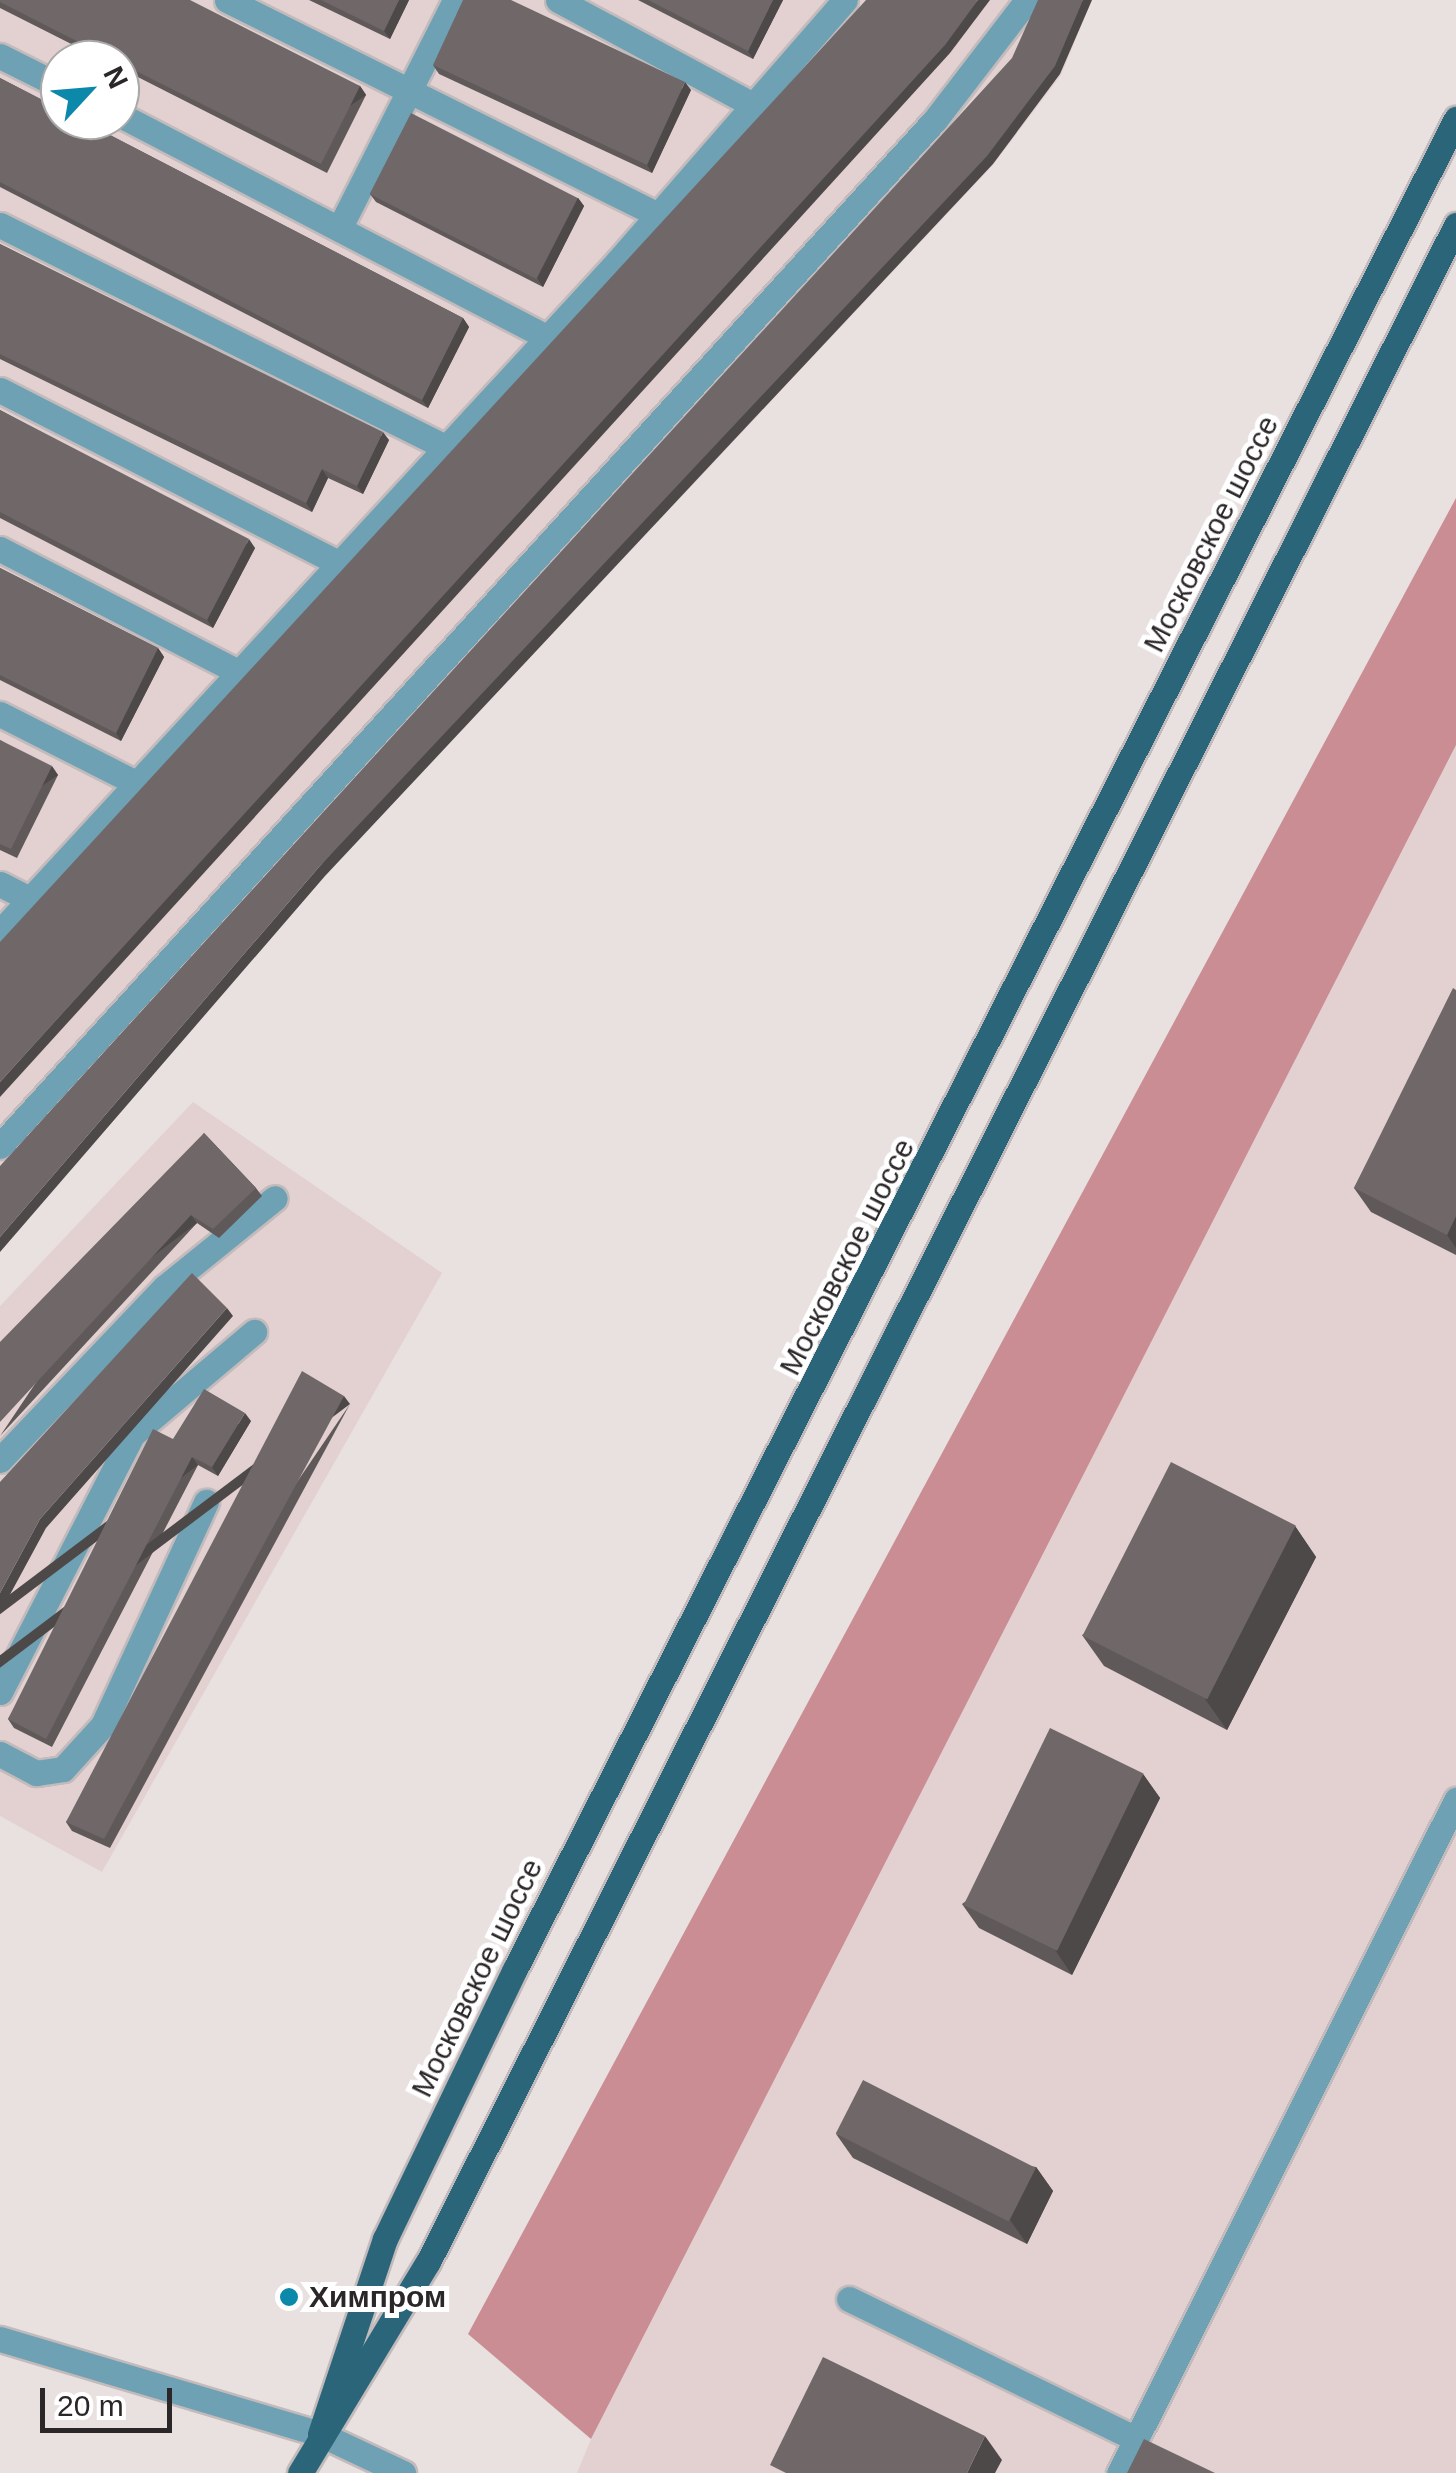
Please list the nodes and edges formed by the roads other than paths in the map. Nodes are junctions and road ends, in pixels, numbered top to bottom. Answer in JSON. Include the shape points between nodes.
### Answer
{"nodes":[{"id":1,"x":227,"y":0,"type":"edge"},
{"id":2,"x":455,"y":0,"type":"edge"},
{"id":3,"x":558,"y":0,"type":"edge"},
{"id":4,"x":845,"y":0,"type":"edge"},
{"id":5,"x":1027,"y":0,"type":"edge"},
{"id":6,"x":0,"y":56,"type":"edge"},
{"id":7,"x":40,"y":76,"type":"edge"},
{"id":8,"x":409,"y":92,"type":"junction"},
{"id":9,"x":753,"y":106,"type":"junction"},
{"id":10,"x":1456,"y":119,"type":"edge"},
{"id":11,"x":140,"y":126,"type":"edge"},
{"id":12,"x":658,"y":215,"type":"junction"},
{"id":13,"x":1456,"y":224,"type":"edge"},
{"id":14,"x":0,"y":225,"type":"edge"},
{"id":15,"x":341,"y":225,"type":"junction"},
{"id":16,"x":542,"y":335,"type":"junction"},
{"id":17,"x":0,"y":390,"type":"edge"},
{"id":18,"x":442,"y":445,"type":"junction"},
{"id":19,"x":0,"y":549,"type":"edge"},
{"id":20,"x":336,"y":562,"type":"junction"},
{"id":21,"x":236,"y":671,"type":"junction"},
{"id":22,"x":0,"y":714,"type":"edge"},
{"id":23,"x":136,"y":783,"type":"junction"},
{"id":24,"x":0,"y":884,"type":"edge"},
{"id":25,"x":30,"y":899,"type":"junction"},
{"id":26,"x":0,"y":932,"type":"edge"},
{"id":27,"x":0,"y":1146,"type":"edge"},
{"id":28,"x":275,"y":1198,"type":"dead end"},
{"id":29,"x":254,"y":1332,"type":"dead end"},
{"id":30,"x":0,"y":1460,"type":"edge"},
{"id":31,"x":206,"y":1502,"type":"dead end"},
{"id":32,"x":0,"y":1692,"type":"edge"},
{"id":33,"x":0,"y":1754,"type":"edge"},
{"id":34,"x":1456,"y":1800,"type":"edge"},
{"id":35,"x":849,"y":2299,"type":"dead end"},
{"id":36,"x":0,"y":2339,"type":"edge"},
{"id":37,"x":320,"y":2434,"type":"junction"},
{"id":38,"x":1136,"y":2439,"type":"junction"},
{"id":39,"x":300,"y":2473,"type":"edge"},
{"id":40,"x":402,"y":2473,"type":"edge"},
{"id":41,"x":1119,"y":2473,"type":"edge"}],
"edges":[{"from":1,"to":8,"type":"lane"},
{"from":2,"to":8,"type":"lane"},
{"from":3,"to":9,"type":"lane"},
{"from":4,"to":9,"type":"lane"},
{"from":5,"to":27,"type":"lane","via":[[935,120]]},
{"from":6,"to":7,"type":"lane"},
{"from":8,"to":12,"type":"lane"},
{"from":8,"to":15,"type":"lane"},
{"from":9,"to":12,"type":"lane"},
{"from":10,"to":37,"type":"main road","name":"Московское шоссе","via":[[515,1968],[385,2240]]},
{"from":11,"to":15,"type":"lane"},
{"from":12,"to":16,"type":"lane"},
{"from":13,"to":37,"type":"main road","name":"Московское шоссе","via":[[428,2262]]},
{"from":14,"to":18,"type":"lane"},
{"from":15,"to":16,"type":"lane"},
{"from":16,"to":18,"type":"lane"},
{"from":17,"to":20,"type":"lane"},
{"from":18,"to":20,"type":"lane"},
{"from":19,"to":21,"type":"lane"},
{"from":20,"to":21,"type":"lane"},
{"from":21,"to":23,"type":"lane"},
{"from":22,"to":23,"type":"lane"},
{"from":23,"to":25,"type":"lane"},
{"from":24,"to":25,"type":"lane"},
{"from":25,"to":26,"type":"lane"},
{"from":28,"to":30,"type":"lane","via":[[165,1287]]},
{"from":29,"to":32,"type":"lane","via":[[132,1435]]},
{"from":31,"to":33,"type":"lane","via":[[103,1726],[62,1769],[36,1774]]},
{"from":34,"to":38,"type":"lane"},
{"from":35,"to":38,"type":"lane"},
{"from":36,"to":37,"type":"lane"},
{"from":37,"to":39,"type":"main road","name":"Московское шоссе"},
{"from":37,"to":40,"type":"lane"},
{"from":38,"to":41,"type":"lane"}]}
